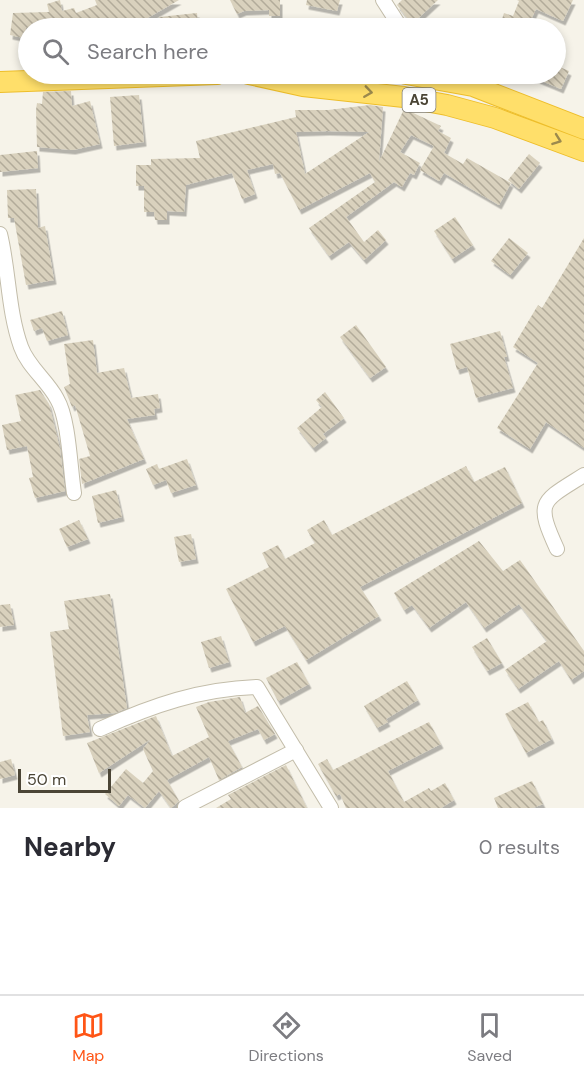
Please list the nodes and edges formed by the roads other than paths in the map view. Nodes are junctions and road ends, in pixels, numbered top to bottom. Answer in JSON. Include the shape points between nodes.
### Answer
{"nodes":[{"id":1,"x":383,"y":0,"type":"edge"},
{"id":2,"x":394,"y":18,"type":"edge"},
{"id":3,"x":18,"y":74,"type":"edge"},
{"id":4,"x":0,"y":75,"type":"edge"},
{"id":5,"x":18,"y":81,"type":"edge"},
{"id":6,"x":0,"y":82,"type":"edge"},
{"id":7,"x":294,"y":84,"type":"edge"},
{"id":8,"x":461,"y":84,"type":"edge"},
{"id":9,"x":584,"y":129,"type":"edge"},
{"id":10,"x":584,"y":151,"type":"edge"},
{"id":11,"x":0,"y":234,"type":"edge"},
{"id":12,"x":584,"y":475,"type":"edge"},
{"id":13,"x":74,"y":493,"type":"dead end"},
{"id":14,"x":557,"y":549,"type":"dead end"},
{"id":15,"x":100,"y":729,"type":"dead end"},
{"id":16,"x":296,"y":750,"type":"junction"},
{"id":17,"x":185,"y":807,"type":"edge"},
{"id":18,"x":330,"y":808,"type":"edge"}],
"edges":[{"from":1,"to":2,"type":"street"},
{"from":3,"to":4,"type":"highway"},
{"from":5,"to":6,"type":"highway"},
{"from":7,"to":10,"type":"highway","number":"A5","one_way":true,"via":[[447,105]]},
{"from":8,"to":9,"type":"highway","number":"A5"},
{"from":11,"to":13,"type":"street","via":[[21,349],[64,413]]},
{"from":12,"to":14,"type":"street","via":[[544,505],[544,520]]},
{"from":15,"to":16,"type":"street","via":[[153,705],[236,687],[258,687]]},
{"from":16,"to":17,"type":"street"},
{"from":16,"to":18,"type":"street"}]}
